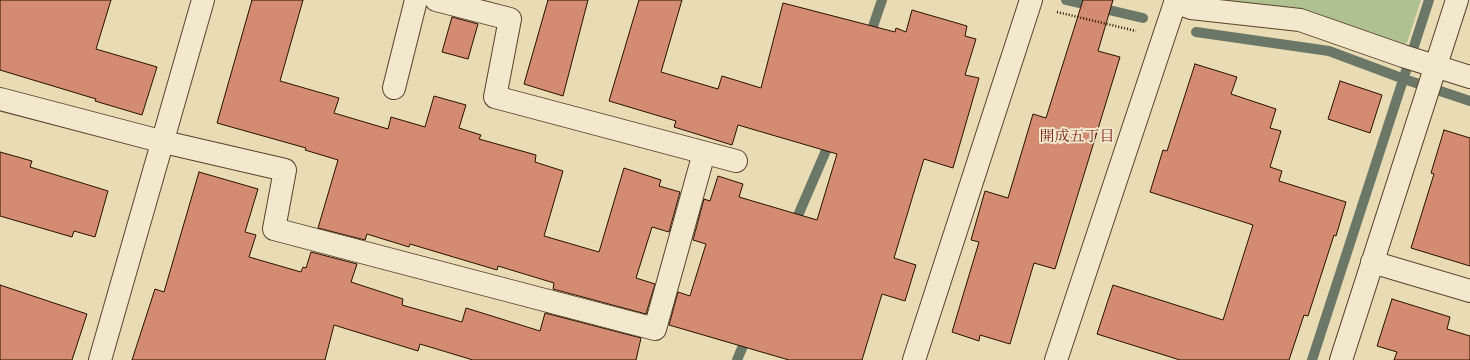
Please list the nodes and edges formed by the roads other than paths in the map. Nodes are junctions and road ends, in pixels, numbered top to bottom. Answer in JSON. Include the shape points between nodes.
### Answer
{"nodes":[{"id":1,"x":204,"y":0,"type":"edge"},
{"id":2,"x":416,"y":0,"type":"edge"},
{"id":3,"x":436,"y":0,"type":"edge"},
{"id":4,"x":1457,"y":0,"type":"edge"},
{"id":5,"x":1176,"y":1,"type":"edge"},
{"id":6,"x":1030,"y":2,"type":"edge"},
{"id":7,"x":1423,"y":65,"type":"junction"},
{"id":8,"x":1470,"y":77,"type":"edge"},
{"id":9,"x":394,"y":88,"type":"dead end"},
{"id":10,"x":0,"y":99,"type":"edge"},
{"id":11,"x":164,"y":142,"type":"junction"},
{"id":12,"x":704,"y":153,"type":"junction"},
{"id":13,"x":736,"y":161,"type":"dead end"},
{"id":14,"x":1372,"y":262,"type":"junction"},
{"id":15,"x":1470,"y":291,"type":"edge"},
{"id":16,"x":100,"y":360,"type":"edge"},
{"id":17,"x":914,"y":360,"type":"edge"},
{"id":18,"x":1056,"y":360,"type":"edge"},
{"id":19,"x":1341,"y":360,"type":"edge"}],
"edges":[{"from":1,"to":11,"type":"street"},
{"from":2,"to":9,"type":"street"},
{"from":3,"to":12,"type":"street","via":[[510,19],[495,97]]},
{"from":4,"to":7,"type":"street"},
{"from":5,"to":7,"type":"street","via":[[1191,8],[1300,20]]},
{"from":5,"to":18,"type":"street"},
{"from":6,"to":17,"type":"street"},
{"from":7,"to":8,"type":"street"},
{"from":7,"to":14,"type":"street","via":[[1425,99]]},
{"from":10,"to":11,"type":"street"},
{"from":11,"to":12,"type":"street","via":[[285,170],[274,229],[655,329]]},
{"from":11,"to":16,"type":"street"},
{"from":12,"to":13,"type":"street"},
{"from":14,"to":15,"type":"street"},
{"from":14,"to":19,"type":"street"}]}
